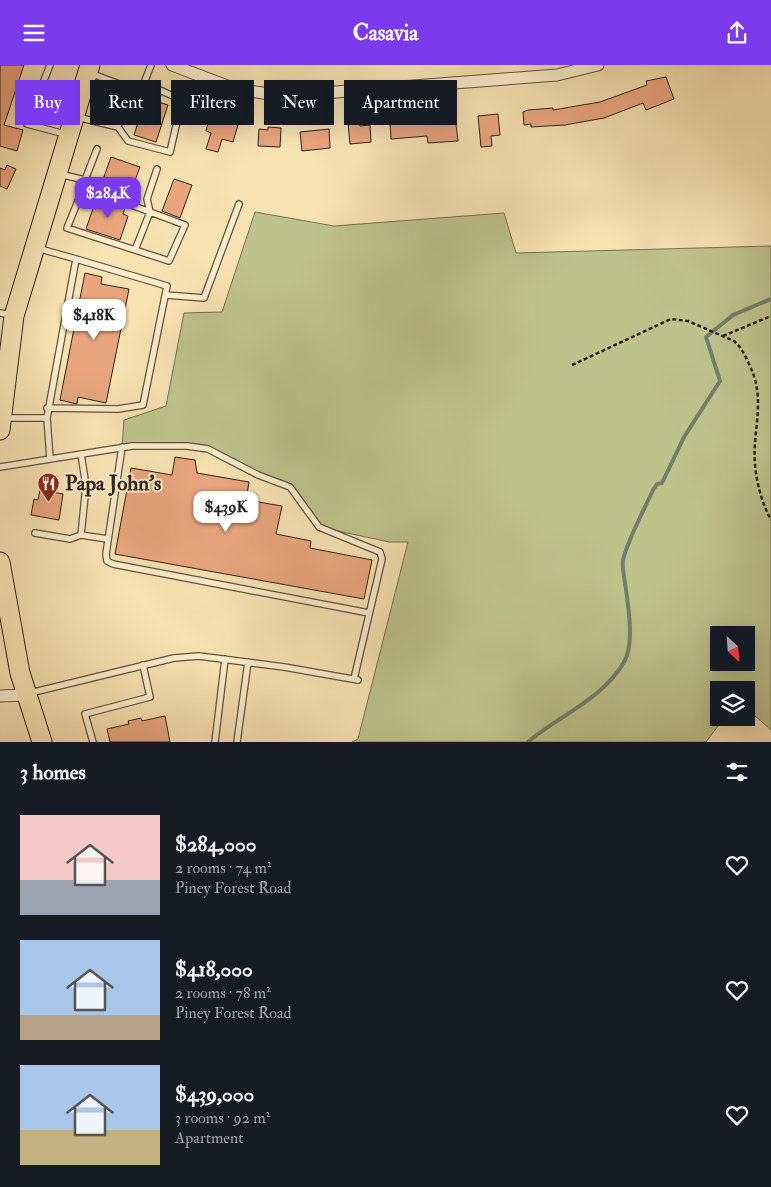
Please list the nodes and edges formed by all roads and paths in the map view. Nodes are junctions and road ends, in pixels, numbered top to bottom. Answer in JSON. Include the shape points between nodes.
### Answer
{"nodes":[{"id":1,"x":50,"y":65,"type":"edge"},
{"id":2,"x":151,"y":65,"type":"edge"},
{"id":3,"x":172,"y":65,"type":"edge"},
{"id":4,"x":598,"y":65,"type":"edge"},
{"id":5,"x":89,"y":69,"type":"edge"},
{"id":6,"x":113,"y":80,"type":"edge"},
{"id":7,"x":145,"y":80,"type":"edge"},
{"id":8,"x":161,"y":91,"type":"edge"},
{"id":9,"x":80,"y":100,"type":"edge"},
{"id":10,"x":80,"y":118,"type":"edge"},
{"id":11,"x":72,"y":125,"type":"edge"},
{"id":12,"x":118,"y":127,"type":"joint"},
{"id":13,"x":69,"y":135,"type":"junction"},
{"id":14,"x":96,"y":149,"type":"dead end"},
{"id":15,"x":157,"y":169,"type":"dead end"},
{"id":16,"x":57,"y":174,"type":"junction"},
{"id":17,"x":85,"y":180,"type":"junction"},
{"id":18,"x":78,"y":201,"type":"dead end"},
{"id":19,"x":239,"y":204,"type":"dead end"},
{"id":20,"x":150,"y":212,"type":"junction"},
{"id":21,"x":34,"y":247,"type":"junction"},
{"id":22,"x":135,"y":250,"type":"junction"},
{"id":23,"x":76,"y":259,"type":"junction"},
{"id":24,"x":166,"y":295,"type":"junction"},
{"id":25,"x":7,"y":314,"type":"edge"},
{"id":26,"x":771,"y":316,"type":"edge"},
{"id":27,"x":721,"y":336,"type":"junction"},
{"id":28,"x":572,"y":365,"type":"dead end"},
{"id":29,"x":47,"y":408,"type":"junction"},
{"id":30,"x":1,"y":417,"type":"edge"},
{"id":31,"x":47,"y":418,"type":"junction"},
{"id":32,"x":122,"y":447,"type":"junction"},
{"id":33,"x":81,"y":454,"type":"junction"},
{"id":34,"x":50,"y":459,"type":"junction"},
{"id":35,"x":0,"y":467,"type":"edge"},
{"id":36,"x":771,"y":520,"type":"edge"},
{"id":37,"x":35,"y":533,"type":"dead end"},
{"id":38,"x":81,"y":535,"type":"junction"},
{"id":39,"x":108,"y":539,"type":"junction"},
{"id":40,"x":0,"y":562,"type":"edge"},
{"id":41,"x":369,"y":613,"type":"junction"},
{"id":42,"x":225,"y":659,"type":"junction"},
{"id":43,"x":248,"y":662,"type":"junction"},
{"id":44,"x":143,"y":665,"type":"junction"},
{"id":45,"x":26,"y":695,"type":"junction"},
{"id":46,"x":0,"y":696,"type":"edge"},
{"id":47,"x":42,"y":742,"type":"edge"},
{"id":48,"x":93,"y":742,"type":"edge"},
{"id":49,"x":215,"y":742,"type":"edge"},
{"id":50,"x":237,"y":742,"type":"edge"}],
"edges":[{"from":1,"to":13,"type":"lane","via":[[28,124]]},
{"from":2,"to":7,"type":"lane"},
{"from":3,"to":4,"type":"street","via":[[235,89],[284,96],[557,75]]},
{"from":5,"to":6,"type":"lane"},
{"from":5,"to":9,"type":"main road"},
{"from":8,"to":12,"type":"lane","via":[[182,100],[170,153],[128,141]]},
{"from":10,"to":12,"type":"lane"},
{"from":11,"to":13,"type":"main road"},
{"from":13,"to":16,"type":"main road"},
{"from":14,"to":17,"type":"lane"},
{"from":15,"to":20,"type":"lane","via":[[147,199]]},
{"from":16,"to":17,"type":"lane"},
{"from":16,"to":21,"type":"main road"},
{"from":17,"to":20,"type":"lane","via":[[91,190]]},
{"from":18,"to":22,"type":"lane","via":[[68,228]]},
{"from":19,"to":24,"type":"lane","via":[[204,298]]},
{"from":20,"to":22,"type":"lane"},
{"from":20,"to":22,"type":"lane","via":[[185,225],[169,261]]},
{"from":21,"to":23,"type":"lane"},
{"from":21,"to":25,"type":"main road"},
{"from":23,"to":24,"type":"lane","via":[[167,286]]},
{"from":23,"to":29,"type":"lane"},
{"from":24,"to":29,"type":"lane","via":[[143,405],[118,409]]},
{"from":25,"to":30,"type":"main road"},
{"from":26,"to":27,"type":"path"},
{"from":27,"to":28,"type":"path","via":[[688,321],[671,319]]},
{"from":27,"to":36,"type":"path","via":[[740,346],[756,381],[759,409],[755,464],[758,487]]},
{"from":29,"to":31,"type":"lane"},
{"from":30,"to":31,"type":"lane"},
{"from":31,"to":34,"type":"lane"},
{"from":32,"to":33,"type":"lane"},
{"from":32,"to":39,"type":"lane"},
{"from":32,"to":41,"type":"lane","via":[[187,446],[208,449],[258,475],[290,487],[319,527],[380,553],[382,559]]},
{"from":33,"to":34,"type":"lane"},
{"from":33,"to":38,"type":"lane","via":[[86,486]]},
{"from":34,"to":35,"type":"lane"},
{"from":37,"to":38,"type":"lane","via":[[70,539]]},
{"from":38,"to":39,"type":"lane"},
{"from":39,"to":41,"type":"lane","via":[[107,561],[114,564]]},
{"from":40,"to":45,"type":"main road"},
{"from":41,"to":43,"type":"lane","via":[[356,679]]},
{"from":42,"to":43,"type":"lane"},
{"from":42,"to":44,"type":"lane","via":[[199,656]]},
{"from":42,"to":49,"type":"lane"},
{"from":43,"to":50,"type":"lane"},
{"from":44,"to":45,"type":"lane"},
{"from":44,"to":48,"type":"lane","via":[[150,697],[85,714]]},
{"from":45,"to":46,"type":"street"},
{"from":45,"to":47,"type":"main road"}]}
